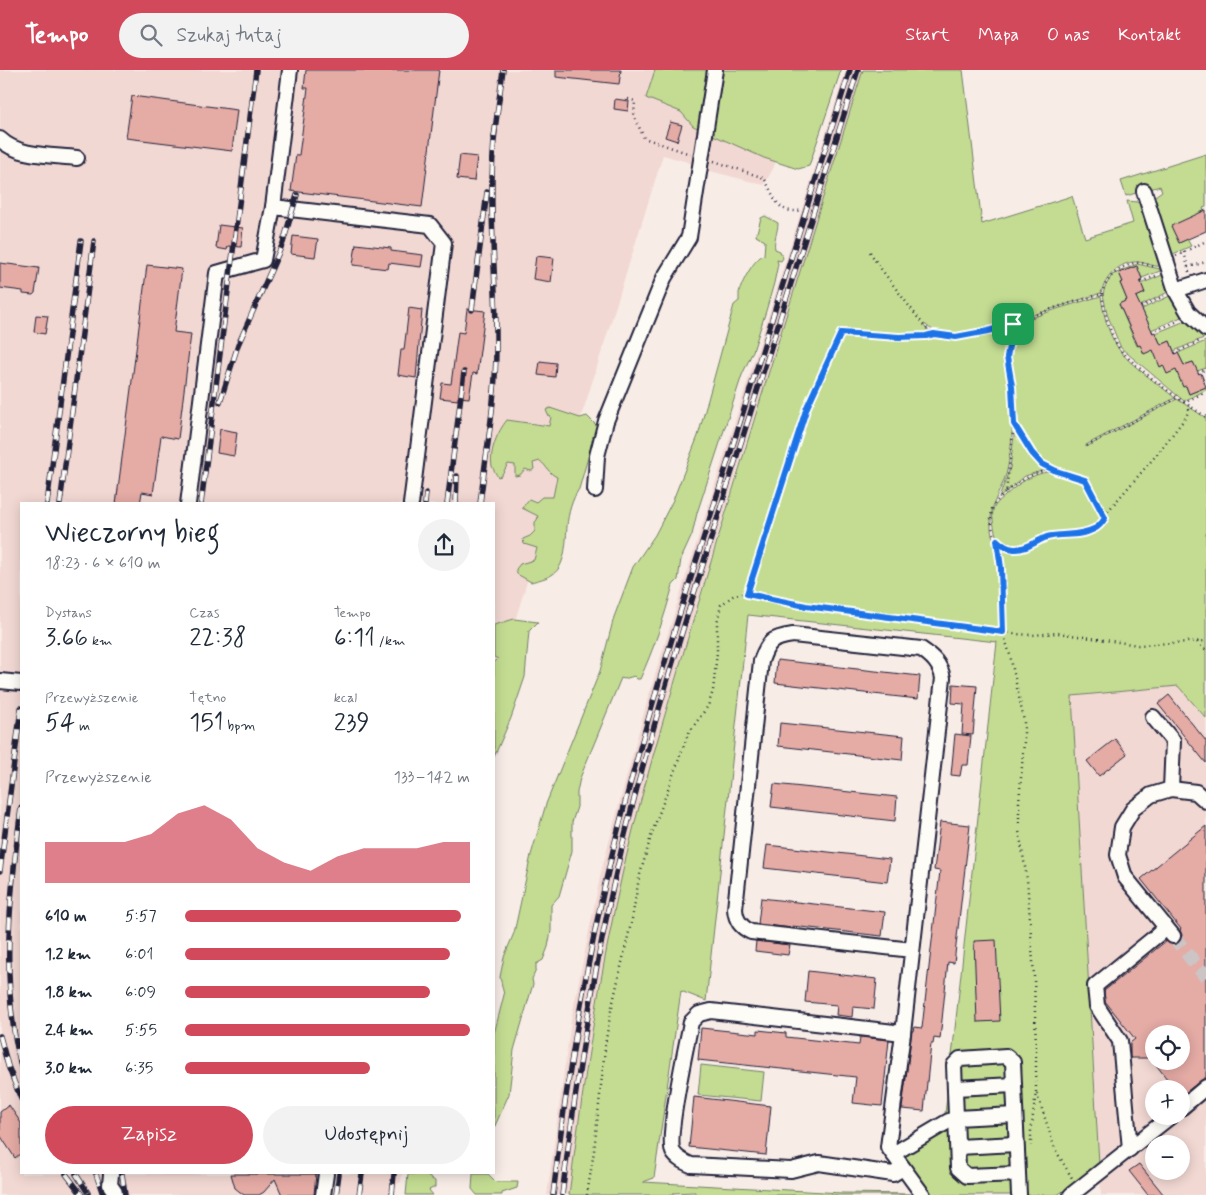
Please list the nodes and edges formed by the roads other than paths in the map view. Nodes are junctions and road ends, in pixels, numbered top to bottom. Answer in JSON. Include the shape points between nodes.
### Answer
{"nodes":[{"id":1,"x":290,"y":70,"type":"edge"},
{"id":2,"x":715,"y":70,"type":"edge"},
{"id":3,"x":0,"y":139,"type":"edge"},
{"id":4,"x":77,"y":158,"type":"dead end"},
{"id":5,"x":1144,"y":191,"type":"dead end"},
{"id":6,"x":273,"y":207,"type":"junction"},
{"id":7,"x":1206,"y":280,"type":"edge"},
{"id":8,"x":1176,"y":290,"type":"junction"},
{"id":9,"x":1206,"y":329,"type":"edge"},
{"id":10,"x":595,"y":490,"type":"dead end"},
{"id":11,"x":188,"y":502,"type":"edge"},
{"id":12,"x":411,"y":502,"type":"edge"},
{"id":13,"x":0,"y":681,"type":"edge"},
{"id":14,"x":20,"y":683,"type":"edge"},
{"id":15,"x":1153,"y":717,"type":"dead end"},
{"id":16,"x":1171,"y":789,"type":"junction"},
{"id":17,"x":1206,"y":801,"type":"edge"},
{"id":18,"x":912,"y":950,"type":"junction"},
{"id":19,"x":903,"y":1033,"type":"junction"},
{"id":20,"x":1014,"y":1085,"type":"junction"},
{"id":21,"x":1206,"y":1087,"type":"edge"},
{"id":22,"x":955,"y":1088,"type":"junction"},
{"id":23,"x":1190,"y":1100,"type":"edge"},
{"id":24,"x":1015,"y":1115,"type":"junction"},
{"id":25,"x":956,"y":1118,"type":"junction"},
{"id":26,"x":1160,"y":1125,"type":"edge"},
{"id":27,"x":1016,"y":1144,"type":"junction"},
{"id":28,"x":958,"y":1147,"type":"junction"},
{"id":29,"x":1130,"y":1149,"type":"junction"},
{"id":30,"x":893,"y":1154,"type":"junction"},
{"id":31,"x":903,"y":1168,"type":"junction"},
{"id":32,"x":111,"y":1174,"type":"edge"},
{"id":33,"x":326,"y":1174,"type":"edge"},
{"id":34,"x":1018,"y":1174,"type":"junction"},
{"id":35,"x":1075,"y":1192,"type":"edge"},
{"id":36,"x":117,"y":1195,"type":"edge"},
{"id":37,"x":323,"y":1195,"type":"edge"},
{"id":38,"x":923,"y":1195,"type":"edge"},
{"id":39,"x":1019,"y":1195,"type":"edge"}],
"edges":[{"from":1,"to":6,"type":"street"},
{"from":2,"to":10,"type":"street","via":[[689,236],[664,278],[606,421],[597,456]]},
{"from":3,"to":4,"type":"street","via":[[7,146],[26,152]]},
{"from":5,"to":8,"type":"street"},
{"from":6,"to":11,"type":"street","via":[[263,260],[217,272]]},
{"from":6,"to":12,"type":"street","via":[[430,225],[444,243]]},
{"from":7,"to":8,"type":"street"},
{"from":8,"to":9,"type":"street","via":[[1191,315]]},
{"from":13,"to":14,"type":"street"},
{"from":15,"to":16,"type":"street","via":[[1173,741]]},
{"from":16,"to":17,"type":"street","via":[[1196,792]]},
{"from":16,"to":29,"type":"street","via":[[1151,795],[1133,808],[1122,827],[1118,855],[1125,877],[1169,932],[1095,986],[1097,1006],[1120,1041]]},
{"from":18,"to":18,"type":"street","via":[[751,932],[742,927],[736,917],[761,661],[766,646],[779,637],[793,635],[922,649],[940,667],[943,678]]},
{"from":18,"to":19,"type":"street"},
{"from":19,"to":30,"type":"street","via":[[889,1134],[888,1147]]},
{"from":19,"to":31,"type":"street","via":[[711,1011],[699,1014],[691,1022],[674,1113],[672,1146],[677,1157],[691,1165],[791,1170],[819,1163],[893,1174]]},
{"from":20,"to":22,"type":"street"},
{"from":20,"to":22,"type":"street","via":[[1012,1062],[1006,1056],[960,1059],[954,1065]]},
{"from":20,"to":24,"type":"street"},
{"from":21,"to":23,"type":"street"},
{"from":22,"to":25,"type":"street"},
{"from":24,"to":25,"type":"street"},
{"from":24,"to":27,"type":"street"},
{"from":25,"to":28,"type":"street"},
{"from":25,"to":30,"type":"street"},
{"from":26,"to":29,"type":"street"},
{"from":27,"to":28,"type":"street"},
{"from":27,"to":34,"type":"street"},
{"from":28,"to":34,"type":"street","via":[[958,1168],[967,1176]]},
{"from":29,"to":35,"type":"street"},
{"from":30,"to":31,"type":"street"},
{"from":31,"to":38,"type":"street"},
{"from":32,"to":36,"type":"street","via":[[110,1185]]},
{"from":33,"to":37,"type":"street"},
{"from":34,"to":39,"type":"street"}]}
